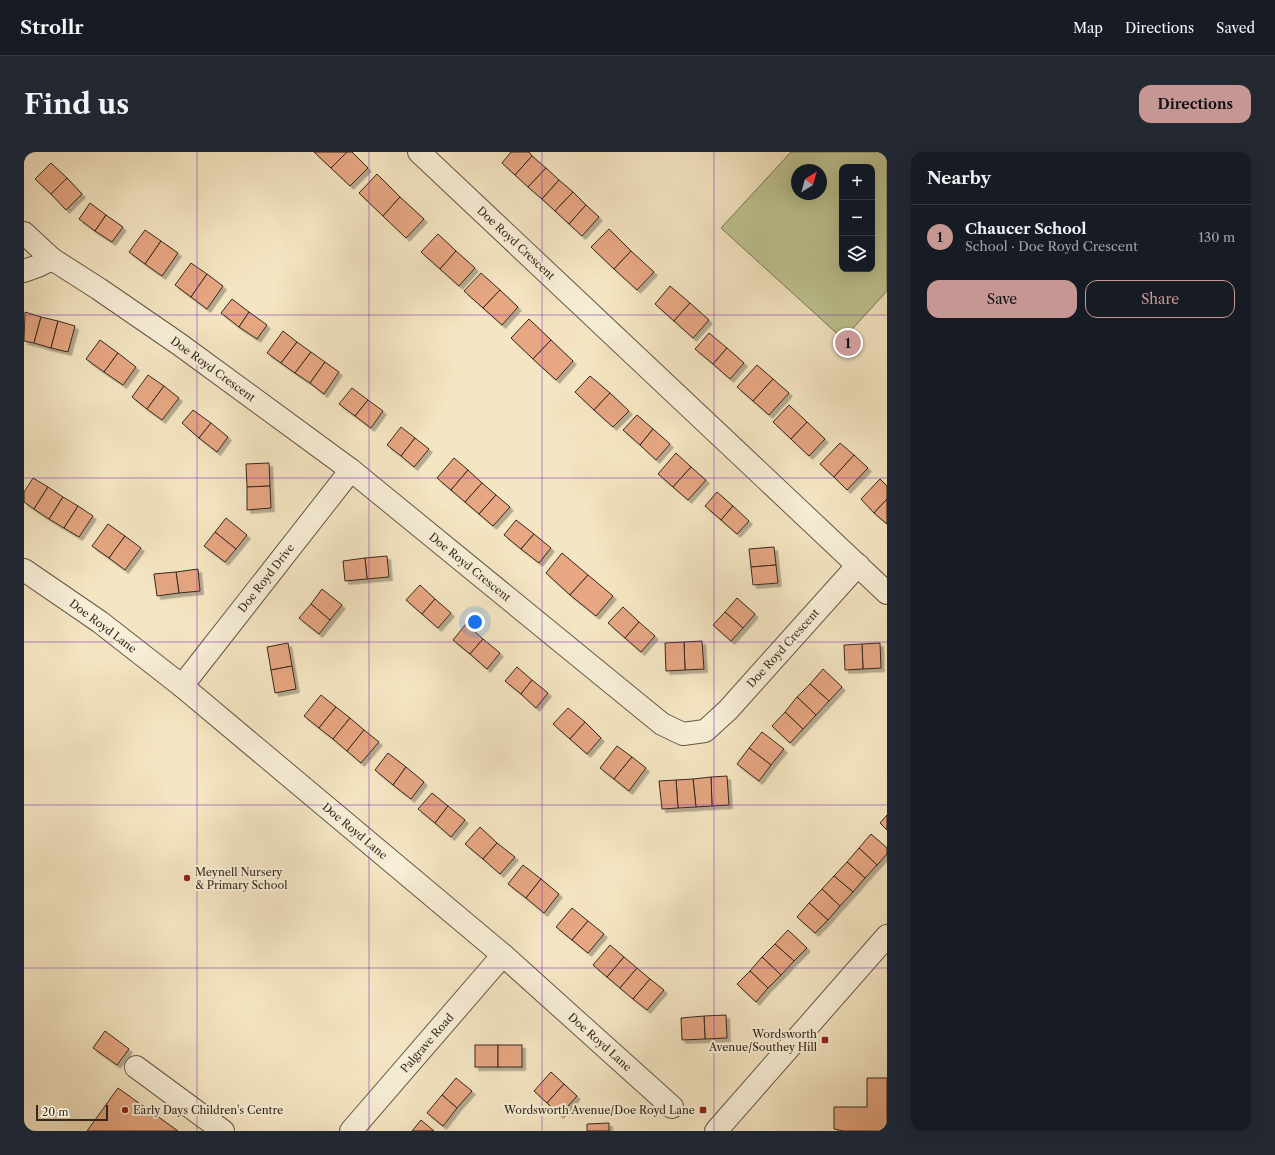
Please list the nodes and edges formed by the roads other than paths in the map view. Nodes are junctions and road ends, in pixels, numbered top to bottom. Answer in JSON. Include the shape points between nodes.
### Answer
{"nodes":[{"id":1,"x":419,"y":152,"type":"edge"},
{"id":2,"x":24,"y":233,"type":"edge"},
{"id":3,"x":52,"y":259,"type":"junction"},
{"id":4,"x":24,"y":271,"type":"edge"},
{"id":5,"x":351,"y":470,"type":"junction"},
{"id":6,"x":858,"y":565,"type":"junction"},
{"id":7,"x":24,"y":570,"type":"edge"},
{"id":8,"x":887,"y":593,"type":"edge"},
{"id":9,"x":182,"y":686,"type":"junction"},
{"id":10,"x":887,"y":936,"type":"edge"},
{"id":11,"x":503,"y":955,"type":"junction"},
{"id":12,"x":136,"y":1067,"type":"dead end"},
{"id":13,"x":672,"y":1107,"type":"dead end"},
{"id":14,"x":223,"y":1131,"type":"edge"},
{"id":15,"x":351,"y":1131,"type":"edge"},
{"id":16,"x":716,"y":1131,"type":"edge"}],
"edges":[{"from":1,"to":6,"type":"street","name":"Doe Royd Crescent"},
{"from":2,"to":3,"type":"street","name":"Doe Royd Crescent"},
{"from":3,"to":4,"type":"street"},
{"from":3,"to":5,"type":"street","name":"Doe Royd Crescent","via":[[179,344]]},
{"from":5,"to":6,"type":"street","name":"Doe Royd Crescent","via":[[662,724],[683,734],[705,731],[728,710]]},
{"from":5,"to":9,"type":"street","name":"Doe Royd Drive"},
{"from":6,"to":8,"type":"street","name":"Doe Royd Crescent"},
{"from":7,"to":9,"type":"street","name":"Doe Royd Lane","via":[[100,622]]},
{"from":9,"to":11,"type":"street","name":"Doe Royd Lane"},
{"from":10,"to":16,"type":"street"},
{"from":11,"to":13,"type":"street","name":"Doe Royd Lane"},
{"from":11,"to":15,"type":"street","name":"Palgrave Road"},
{"from":12,"to":14,"type":"street"}]}
